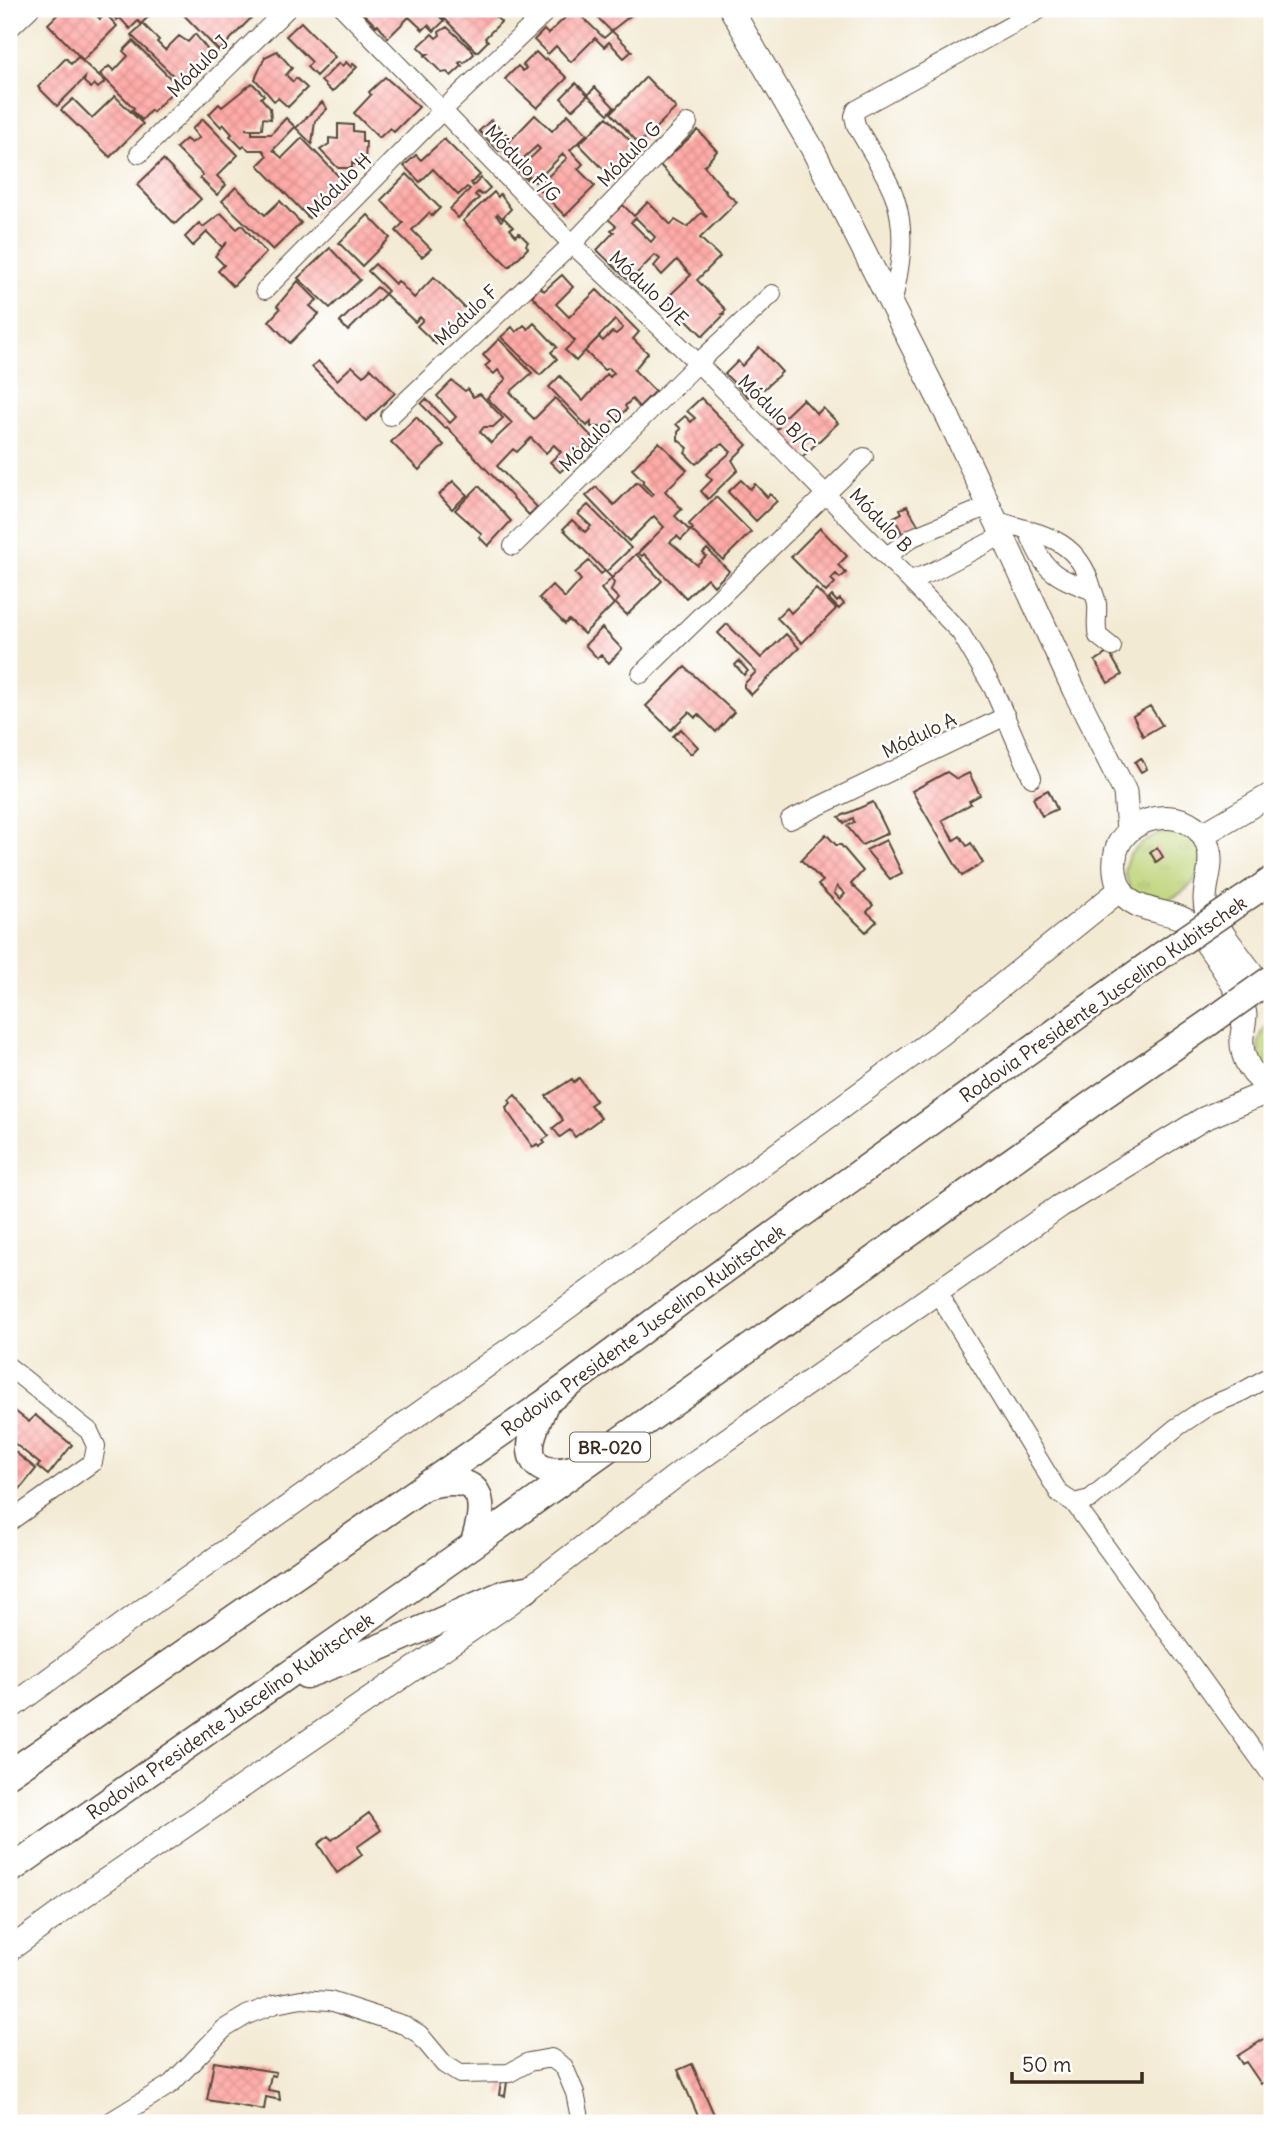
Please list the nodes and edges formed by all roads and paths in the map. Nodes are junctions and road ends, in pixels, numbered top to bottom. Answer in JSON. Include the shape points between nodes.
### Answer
{"nodes":[{"id":1,"x":30,"y":9,"type":"edge"},
{"id":2,"x":287,"y":9,"type":"edge"},
{"id":3,"x":344,"y":9,"type":"edge"},
{"id":4,"x":549,"y":9,"type":"edge"},
{"id":5,"x":731,"y":9,"type":"edge"},
{"id":6,"x":1041,"y":9,"type":"edge"},
{"id":7,"x":9,"y":29,"type":"edge"},
{"id":8,"x":443,"y":110,"type":"junction"},
{"id":9,"x":688,"y":123,"type":"dead end"},
{"id":10,"x":139,"y":154,"type":"dead end"},
{"id":11,"x":572,"y":244,"type":"junction"},
{"id":12,"x":265,"y":290,"type":"dead end"},
{"id":13,"x":772,"y":294,"type":"dead end"},
{"id":14,"x":891,"y":305,"type":"junction"},
{"id":15,"x":698,"y":363,"type":"junction"},
{"id":16,"x":390,"y":416,"type":"dead end"},
{"id":17,"x":864,"y":457,"type":"dead end"},
{"id":18,"x":826,"y":493,"type":"junction"},
{"id":19,"x":996,"y":521,"type":"junction"},
{"id":20,"x":1028,"y":530,"type":"junction"},
{"id":21,"x":513,"y":546,"type":"dead end"},
{"id":22,"x":887,"y":556,"type":"junction"},
{"id":23,"x":911,"y":580,"type":"junction"},
{"id":24,"x":1093,"y":591,"type":"junction"},
{"id":25,"x":1112,"y":647,"type":"dead end"},
{"id":26,"x":641,"y":674,"type":"dead end"},
{"id":27,"x":1006,"y":716,"type":"junction"},
{"id":28,"x":1032,"y":778,"type":"dead end"},
{"id":29,"x":1125,"y":792,"type":"junction"},
{"id":30,"x":1272,"y":794,"type":"edge"},
{"id":31,"x":1156,"y":817,"type":"junction"},
{"id":32,"x":790,"y":820,"type":"dead end"},
{"id":33,"x":1128,"y":831,"type":"junction"},
{"id":34,"x":1202,"y":835,"type":"junction"},
{"id":35,"x":1272,"y":880,"type":"edge"},
{"id":36,"x":1121,"y":889,"type":"junction"},
{"id":37,"x":1272,"y":978,"type":"edge"},
{"id":38,"x":1272,"y":990,"type":"edge"},
{"id":39,"x":1272,"y":1089,"type":"edge"},
{"id":40,"x":937,"y":1292,"type":"junction"},
{"id":41,"x":9,"y":1367,"type":"edge"},
{"id":42,"x":1272,"y":1375,"type":"edge"},
{"id":43,"x":546,"y":1402,"type":"junction"},
{"id":44,"x":584,"y":1466,"type":"junction"},
{"id":45,"x":421,"y":1488,"type":"junction"},
{"id":46,"x":1073,"y":1503,"type":"junction"},
{"id":47,"x":9,"y":1522,"type":"edge"},
{"id":48,"x":473,"y":1545,"type":"junction"},
{"id":49,"x":527,"y":1589,"type":"junction"},
{"id":50,"x":271,"y":1688,"type":"junction"},
{"id":51,"x":9,"y":1709,"type":"edge"},
{"id":52,"x":9,"y":1774,"type":"edge"},
{"id":53,"x":1272,"y":1776,"type":"edge"},
{"id":54,"x":9,"y":1871,"type":"edge"},
{"id":55,"x":9,"y":1950,"type":"edge"},
{"id":56,"x":108,"y":2123,"type":"edge"},
{"id":57,"x":582,"y":2123,"type":"edge"}],
"edges":[{"from":1,"to":7,"type":"street"},
{"from":2,"to":10,"type":"street","name":"Módulo J"},
{"from":3,"to":8,"type":"street","name":"Módulo F/G"},
{"from":4,"to":8,"type":"street","name":"Módulo H"},
{"from":5,"to":14,"type":"main road","via":[[812,148]]},
{"from":6,"to":14,"type":"street","via":[[856,110],[856,125],[895,197],[901,229],[901,262]]},
{"from":8,"to":11,"type":"street","name":"Módulo F/G"},
{"from":8,"to":12,"type":"street","name":"Módulo H"},
{"from":9,"to":11,"type":"street","name":"Módulo G"},
{"from":11,"to":15,"type":"street","name":"Módulo D/E"},
{"from":11,"to":16,"type":"street","name":"Módulo F"},
{"from":13,"to":15,"type":"street","name":"Módulo D"},
{"from":14,"to":19,"type":"main road"},
{"from":15,"to":18,"type":"street","name":"Módulo B/C"},
{"from":15,"to":21,"type":"street","name":"Módulo D"},
{"from":17,"to":18,"type":"street"},
{"from":18,"to":22,"type":"street","name":"Módulo B"},
{"from":18,"to":26,"type":"street","name":"Módulo B"},
{"from":19,"to":20,"type":"street"},
{"from":19,"to":22,"type":"street","via":[[913,537]]},
{"from":19,"to":23,"type":"street","via":[[932,572]]},
{"from":19,"to":29,"type":"main road"},
{"from":20,"to":24,"type":"street","via":[[1040,561],[1055,574]]},
{"from":20,"to":24,"type":"street","via":[[1064,544],[1078,557]]},
{"from":22,"to":23,"type":"street","name":"Módulo B"},
{"from":23,"to":27,"type":"street","name":"Módulo B","via":[[960,632]]},
{"from":24,"to":25,"type":"street","via":[[1098,636]]},
{"from":27,"to":28,"type":"street"},
{"from":27,"to":32,"type":"street","name":"Módulo A"},
{"from":29,"to":31,"type":"main road"},
{"from":29,"to":33,"type":"main road"},
{"from":30,"to":34,"type":"main road"},
{"from":31,"to":33,"type":"main road"},
{"from":31,"to":34,"type":"main road","via":[[1189,823]]},
{"from":33,"to":36,"type":"main road","via":[[1115,859]]},
{"from":34,"to":38,"type":"main road","via":[[1209,849],[1211,873],[1205,897],[1207,914],[1261,985]]},
{"from":35,"to":43,"type":"highway","name":"Rodovia Presidente Juscelino Kubitschek","bridge":true},
{"from":36,"to":39,"type":"main road","via":[[1142,908],[1194,926],[1247,1016],[1242,1036],[1246,1062]]},
{"from":36,"to":51,"type":"main road","via":[[940,1035]]},
{"from":37,"to":44,"type":"highway","name":"Rodovia Presidente Juscelino Kubitschek","number":"BR-020","bridge":true},
{"from":39,"to":40,"type":"main road","via":[[1160,1144],[1060,1206]]},
{"from":40,"to":46,"type":"street","via":[[1059,1493]]},
{"from":40,"to":49,"type":"main road","via":[[681,1472]]},
{"from":41,"to":47,"type":"street","via":[[89,1431],[96,1446],[93,1462]]},
{"from":42,"to":46,"type":"street","via":[[1207,1407],[1090,1499]]},
{"from":43,"to":44,"type":"highway","via":[[532,1437],[537,1464],[555,1472]]},
{"from":43,"to":45,"type":"highway","name":"Rodovia Presidente Juscelino Kubitschek"},
{"from":44,"to":48,"type":"highway","name":"Rodovia Presidente Juscelino Kubitschek","number":"BR-020"},
{"from":45,"to":48,"type":"highway","via":[[447,1481],[475,1489],[481,1513]]},
{"from":45,"to":52,"type":"highway","name":"Rodovia Presidente Juscelino Kubitschek"},
{"from":46,"to":53,"type":"street"},
{"from":48,"to":50,"type":"highway","name":"Rodovia Presidente Juscelino Kubitschek","number":"BR-020"},
{"from":49,"to":50,"type":"highway","via":[[505,1593]]},
{"from":49,"to":55,"type":"main road"},
{"from":50,"to":54,"type":"highway","name":"Rodovia Presidente Juscelino Kubitschek","number":"BR-020"},
{"from":56,"to":57,"type":"street","via":[[171,2084],[224,2029],[275,2004],[303,1999],[330,2001],[404,2025],[460,2074],[509,2073],[529,2062],[551,2058],[564,2067]]}]}
